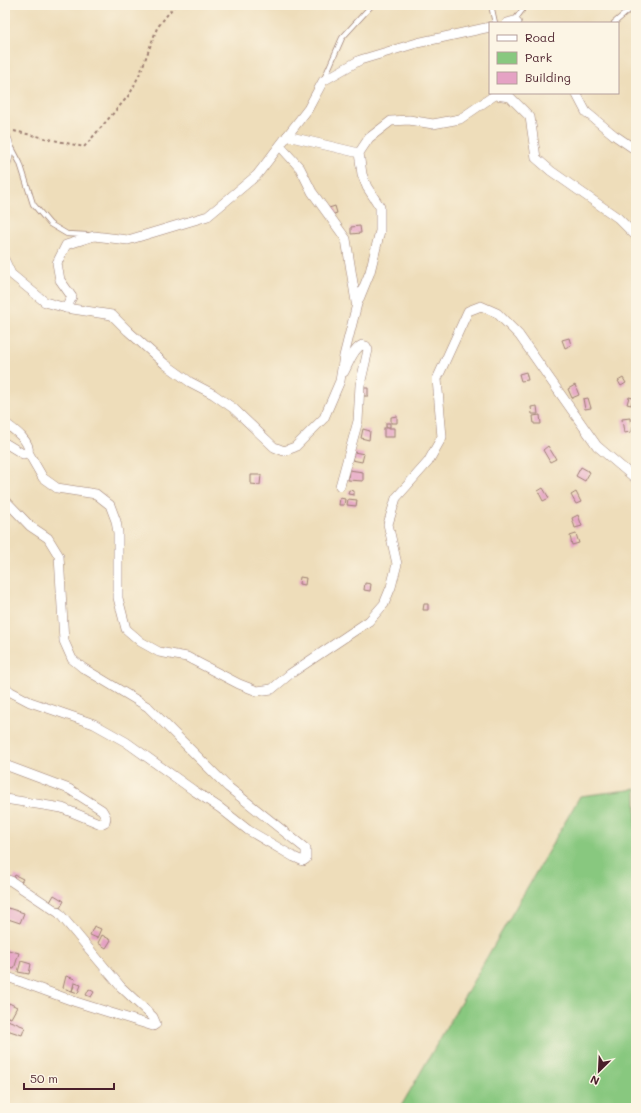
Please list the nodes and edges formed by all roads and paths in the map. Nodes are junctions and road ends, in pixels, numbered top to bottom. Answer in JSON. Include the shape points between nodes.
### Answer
{"nodes":[{"id":1,"x":175,"y":5,"type":"edge"},
{"id":2,"x":372,"y":5,"type":"edge"},
{"id":3,"x":491,"y":5,"type":"edge"},
{"id":4,"x":526,"y":5,"type":"edge"},
{"id":5,"x":635,"y":5,"type":"edge"},
{"id":6,"x":495,"y":22,"type":"edge"},
{"id":7,"x":512,"y":22,"type":"edge"},
{"id":8,"x":615,"y":22,"type":"edge"},
{"id":9,"x":489,"y":28,"type":"edge"},
{"id":10,"x":324,"y":81,"type":"junction"},
{"id":11,"x":577,"y":94,"type":"edge"},
{"id":12,"x":8,"y":135,"type":"edge"},
{"id":13,"x":287,"y":136,"type":"junction"},
{"id":14,"x":280,"y":146,"type":"junction"},
{"id":15,"x":636,"y":150,"type":"edge"},
{"id":16,"x":359,"y":153,"type":"junction"},
{"id":17,"x":5,"y":166,"type":"edge"},
{"id":18,"x":94,"y":236,"type":"junction"},
{"id":19,"x":636,"y":236,"type":"edge"},
{"id":20,"x":5,"y":262,"type":"edge"},
{"id":21,"x":356,"y":304,"type":"junction"},
{"id":22,"x":66,"y":308,"type":"junction"},
{"id":23,"x":340,"y":381,"type":"junction"},
{"id":24,"x":5,"y":423,"type":"edge"},
{"id":25,"x":5,"y":443,"type":"edge"},
{"id":26,"x":28,"y":452,"type":"junction"},
{"id":27,"x":636,"y":479,"type":"edge"},
{"id":28,"x":340,"y":486,"type":"dead end"},
{"id":29,"x":5,"y":500,"type":"edge"},
{"id":30,"x":5,"y":687,"type":"edge"},
{"id":31,"x":5,"y":765,"type":"edge"},
{"id":32,"x":5,"y":799,"type":"edge"},
{"id":33,"x":5,"y":879,"type":"edge"},
{"id":34,"x":5,"y":976,"type":"edge"}],
"edges":[{"from":1,"to":12,"type":"path","via":[[157,28],[142,71],[130,94],[84,147]]},
{"from":2,"to":10,"type":"lane","via":[[342,38]]},
{"from":3,"to":6,"type":"lane"},
{"from":4,"to":7,"type":"lane"},
{"from":5,"to":8,"type":"lane"},
{"from":9,"to":10,"type":"street","via":[[417,43],[360,60]]},
{"from":10,"to":13,"type":"street","via":[[308,109]]},
{"from":11,"to":15,"type":"street","via":[[586,112]]},
{"from":12,"to":17,"type":"street","via":[[9,156]]},
{"from":12,"to":18,"type":"lane","via":[[33,204],[50,224],[67,234]]},
{"from":13,"to":14,"type":"street"},
{"from":13,"to":16,"type":"street"},
{"from":14,"to":18,"type":"street","via":[[257,174],[208,216],[128,240]]},
{"from":14,"to":21,"type":"street","via":[[300,168],[312,192],[346,239]]},
{"from":16,"to":19,"type":"street","via":[[369,138],[391,121],[408,120],[433,124],[460,119],[495,95],[510,97],[530,117],[536,158],[618,218]]},
{"from":16,"to":21,"type":"street","via":[[367,187],[380,207],[380,231],[370,272]]},
{"from":18,"to":22,"type":"street","via":[[66,245],[57,263],[60,280],[72,297]]},
{"from":20,"to":22,"type":"street","via":[[11,274],[45,302]]},
{"from":21,"to":23,"type":"street"},
{"from":22,"to":23,"type":"street","via":[[112,315],[165,364],[233,408],[274,447],[284,451],[295,447],[324,418]]},
{"from":23,"to":28,"type":"street","via":[[359,346],[366,346],[368,350],[360,385],[358,420]]},
{"from":24,"to":26,"type":"street","via":[[24,439],[28,445]]},
{"from":25,"to":26,"type":"street","via":[[23,454]]},
{"from":26,"to":27,"type":"street","via":[[43,478],[58,488],[96,494],[110,505],[118,533],[118,598],[126,629],[141,642],[159,652],[187,657],[256,691],[272,689],[369,621],[384,604],[397,564],[388,524],[396,498],[428,462],[442,437],[437,379],[468,311],[481,306],[496,313],[519,335],[597,446]]},
{"from":29,"to":30,"type":"street","via":[[30,526],[48,538],[59,556],[64,641],[72,659],[153,710],[228,787],[306,849],[306,859],[304,861],[294,857],[248,830],[126,742],[94,724],[30,702]]},
{"from":31,"to":32,"type":"street","via":[[69,789],[102,810],[106,819],[101,824],[62,808]]},
{"from":33,"to":34,"type":"street","via":[[60,913],[121,987],[153,1017],[156,1024],[153,1026],[76,1002]]}]}
